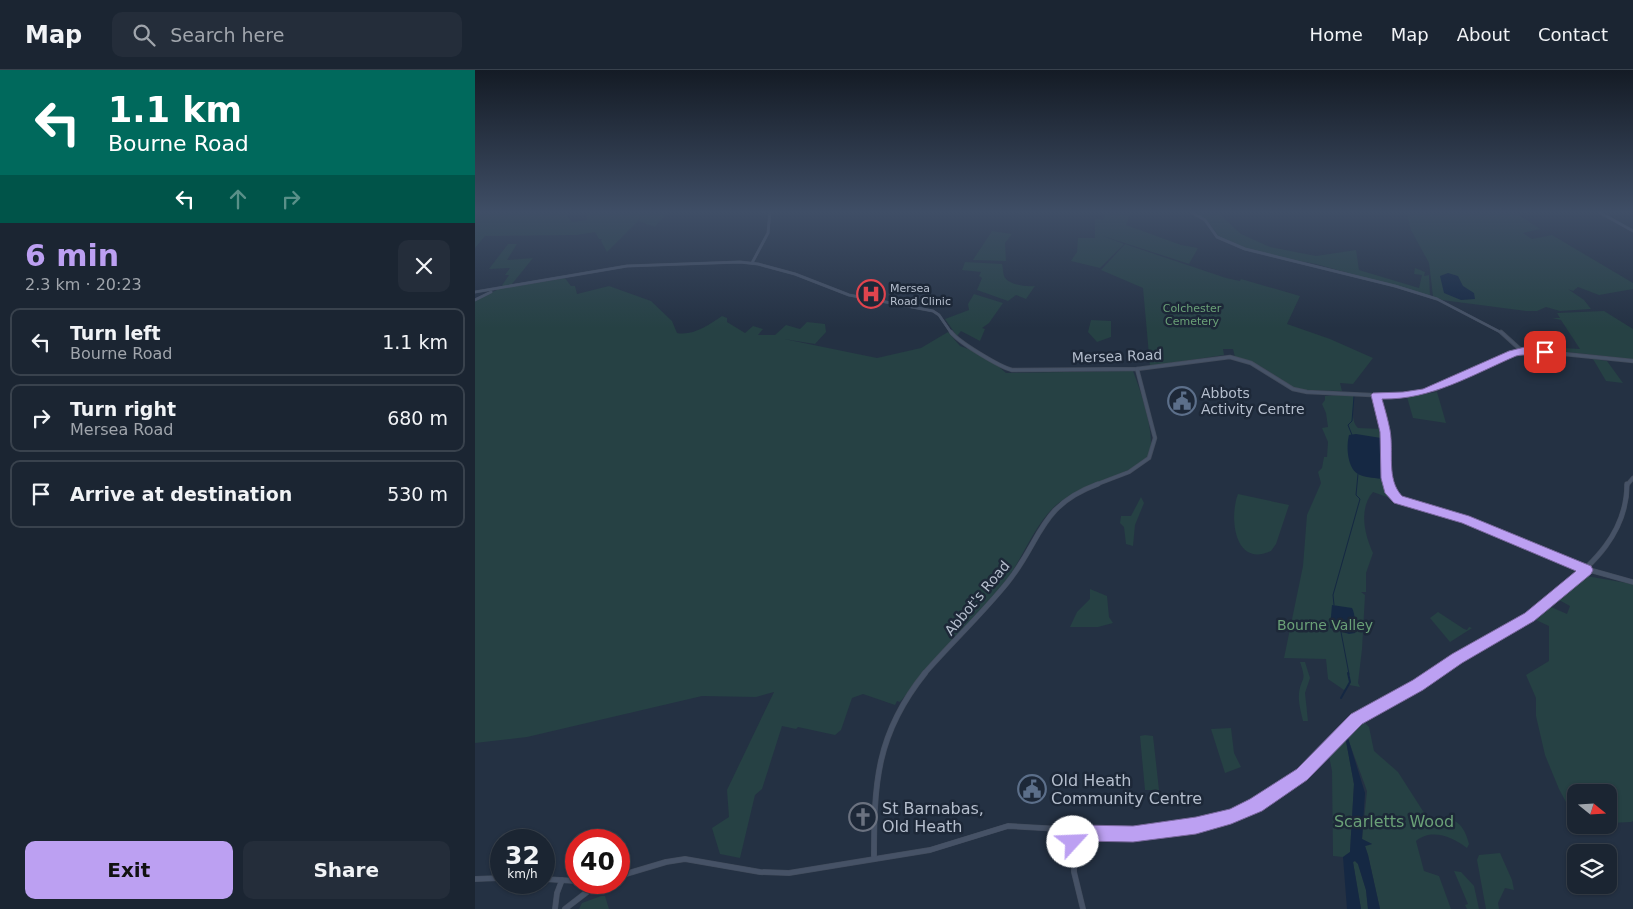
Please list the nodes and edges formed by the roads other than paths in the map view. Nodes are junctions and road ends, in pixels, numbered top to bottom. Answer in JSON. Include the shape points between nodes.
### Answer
{"nodes":[{"id":1,"x":759,"y":250,"type":"edge"},
{"id":2,"x":1250,"y":250,"type":"edge"},
{"id":3,"x":752,"y":263,"type":"junction"},
{"id":4,"x":495,"y":289,"type":"junction"},
{"id":5,"x":476,"y":292,"type":"edge"},
{"id":6,"x":480,"y":297,"type":"junction"},
{"id":7,"x":475,"y":300,"type":"edge"},
{"id":8,"x":1522,"y":351,"type":"junction"},
{"id":9,"x":1633,"y":361,"type":"edge"},
{"id":10,"x":1137,"y":369,"type":"junction"},
{"id":11,"x":1376,"y":395,"type":"junction"},
{"id":12,"x":1633,"y":478,"type":"edge"},
{"id":13,"x":1587,"y":570,"type":"junction"},
{"id":14,"x":1633,"y":582,"type":"edge"},
{"id":15,"x":1074,"y":835,"type":"junction"},
{"id":16,"x":874,"y":859,"type":"junction"},
{"id":17,"x":630,"y":873,"type":"edge"},
{"id":18,"x":490,"y":878,"type":"edge"},
{"id":19,"x":475,"y":879,"type":"edge"},
{"id":20,"x":555,"y":880,"type":"edge"},
{"id":21,"x":562,"y":880,"type":"junction"},
{"id":22,"x":565,"y":880,"type":"edge"},
{"id":23,"x":584,"y":894,"type":"edge"},
{"id":24,"x":555,"y":909,"type":"edge"},
{"id":25,"x":565,"y":909,"type":"edge"},
{"id":26,"x":1083,"y":909,"type":"edge"}],
"edges":[{"from":1,"to":3,"type":"street"},
{"from":2,"to":8,"type":"street","via":[[1437,299],[1505,334]]},
{"from":3,"to":4,"type":"street","via":[[627,266]]},
{"from":3,"to":10,"type":"main road","name":"Mersea Road","via":[[808,278],[849,295],[933,311],[957,340],[1003,368],[1028,371]]},
{"from":4,"to":5,"type":"main road"},
{"from":4,"to":6,"type":"street"},
{"from":5,"to":6,"type":"street"},
{"from":6,"to":7,"type":"street"},
{"from":8,"to":9,"type":"street","name":"Mersea Road"},
{"from":8,"to":11,"type":"street","name":"Mersea Road","via":[[1432,390],[1403,396]]},
{"from":10,"to":11,"type":"street","name":"Mersea Road","via":[[1230,357],[1257,366],[1300,392]]},
{"from":10,"to":16,"type":"street","name":"Abbot's Road","via":[[1155,438],[1149,458],[1125,473],[1076,493],[1056,507],[1043,522],[1011,579],[902,704],[878,774],[873,812]]},
{"from":11,"to":13,"type":"street","via":[[1385,432],[1387,478],[1395,498],[1465,520]]},
{"from":12,"to":13,"type":"street","via":[[1627,483],[1625,506],[1617,526]]},
{"from":13,"to":14,"type":"street"},
{"from":13,"to":15,"type":"street","via":[[1530,617],[1357,719],[1302,775],[1256,805],[1231,816],[1196,825],[1133,834]]},
{"from":15,"to":16,"type":"street","via":[[1059,829],[1008,826],[942,848]]},
{"from":15,"to":26,"type":"street","via":[[1072,862]]},
{"from":16,"to":17,"type":"main road","via":[[782,873],[685,859]]},
{"from":18,"to":19,"type":"street"},
{"from":20,"to":21,"type":"street"},
{"from":21,"to":22,"type":"street"},
{"from":21,"to":24,"type":"street"},
{"from":23,"to":25,"type":"street"}]}
